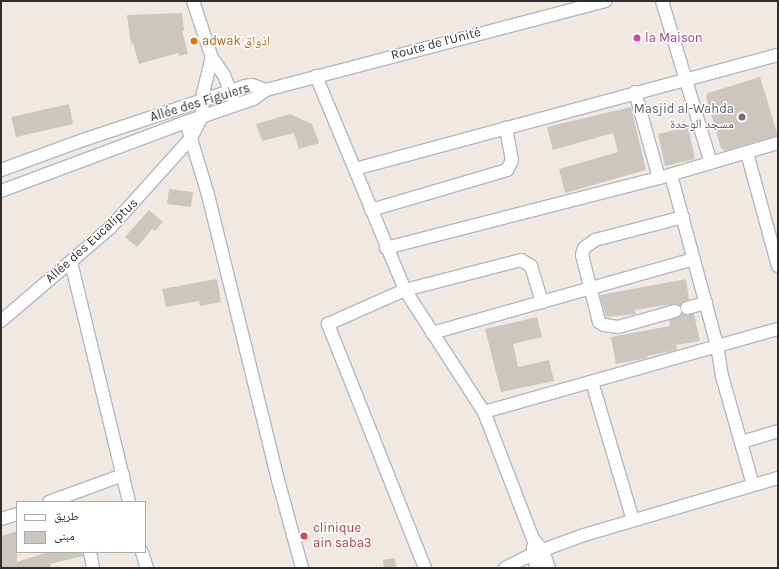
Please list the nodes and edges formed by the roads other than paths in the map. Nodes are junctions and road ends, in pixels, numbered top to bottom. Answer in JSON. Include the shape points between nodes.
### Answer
{"nodes":[{"id":1,"x":193,"y":1,"type":"edge"},
{"id":2,"x":606,"y":1,"type":"edge"},
{"id":3,"x":662,"y":1,"type":"edge"},
{"id":4,"x":778,"y":55,"type":"edge"},
{"id":5,"x":212,"y":58,"type":"junction"},
{"id":6,"x":316,"y":76,"type":"junction"},
{"id":7,"x":686,"y":82,"type":"junction"},
{"id":8,"x":266,"y":90,"type":"junction"},
{"id":9,"x":231,"y":92,"type":"junction"},
{"id":10,"x":635,"y":92,"type":"junction"},
{"id":11,"x":202,"y":102,"type":"junction"},
{"id":12,"x":235,"y":105,"type":"junction"},
{"id":13,"x":202,"y":116,"type":"junction"},
{"id":14,"x":186,"y":122,"type":"junction"},
{"id":15,"x":506,"y":128,"type":"junction"},
{"id":16,"x":191,"y":138,"type":"junction"},
{"id":17,"x":778,"y":143,"type":"edge"},
{"id":18,"x":747,"y":153,"type":"junction"},
{"id":19,"x":711,"y":163,"type":"junction"},
{"id":20,"x":355,"y":168,"type":"junction"},
{"id":21,"x":1,"y":170,"type":"edge"},
{"id":22,"x":671,"y":175,"type":"junction"},
{"id":23,"x":658,"y":178,"type":"junction"},
{"id":24,"x":1,"y":191,"type":"edge"},
{"id":25,"x":371,"y":210,"type":"junction"},
{"id":26,"x":683,"y":217,"type":"junction"},
{"id":27,"x":775,"y":243,"type":"edge"},
{"id":28,"x":386,"y":248,"type":"junction"},
{"id":29,"x":694,"y":260,"type":"junction"},
{"id":30,"x":71,"y":262,"type":"junction"},
{"id":31,"x":778,"y":266,"type":"edge"},
{"id":32,"x":590,"y":289,"type":"junction"},
{"id":33,"x":405,"y":290,"type":"junction"},
{"id":34,"x":542,"y":302,"type":"junction"},
{"id":35,"x":706,"y":303,"type":"junction"},
{"id":36,"x":687,"y":308,"type":"dead end"},
{"id":37,"x":675,"y":312,"type":"dead end"},
{"id":38,"x":1,"y":321,"type":"edge"},
{"id":39,"x":778,"y":329,"type":"edge"},
{"id":40,"x":432,"y":334,"type":"junction"},
{"id":41,"x":717,"y":345,"type":"junction"},
{"id":42,"x":592,"y":382,"type":"junction"},
{"id":43,"x":484,"y":412,"type":"junction"},
{"id":44,"x":778,"y":431,"type":"edge"},
{"id":45,"x":742,"y":442,"type":"junction"},
{"id":46,"x":123,"y":475,"type":"junction"},
{"id":47,"x":778,"y":478,"type":"edge"},
{"id":48,"x":753,"y":485,"type":"junction"},
{"id":49,"x":73,"y":498,"type":"edge"},
{"id":50,"x":55,"y":501,"type":"edge"},
{"id":51,"x":129,"y":501,"type":"edge"},
{"id":52,"x":16,"y":514,"type":"edge"},
{"id":53,"x":1,"y":520,"type":"edge"},
{"id":54,"x":633,"y":520,"type":"junction"},
{"id":55,"x":538,"y":552,"type":"junction"},
{"id":56,"x":90,"y":553,"type":"edge"},
{"id":57,"x":142,"y":553,"type":"edge"},
{"id":58,"x":93,"y":568,"type":"edge"},
{"id":59,"x":147,"y":568,"type":"edge"},
{"id":60,"x":302,"y":568,"type":"edge"},
{"id":61,"x":425,"y":568,"type":"edge"},
{"id":62,"x":505,"y":568,"type":"edge"},
{"id":63,"x":536,"y":568,"type":"edge"},
{"id":64,"x":548,"y":568,"type":"edge"}],
"edges":[{"from":1,"to":5,"type":"street"},
{"from":2,"to":6,"type":"street","name":"Route de l'Unité"},
{"from":3,"to":7,"type":"street"},
{"from":4,"to":7,"type":"street"},
{"from":5,"to":9,"type":"street"},
{"from":5,"to":11,"type":"street"},
{"from":6,"to":8,"type":"street","name":"Route de l'Unité"},
{"from":6,"to":20,"type":"street"},
{"from":7,"to":10,"type":"street"},
{"from":7,"to":19,"type":"street"},
{"from":8,"to":9,"type":"street","name":"Allée des Figuiers","via":[[252,85]]},
{"from":8,"to":12,"type":"street","name":"Allée des Figuiers","via":[[256,98]]},
{"from":9,"to":11,"type":"street","name":"Allée des Figuiers"},
{"from":9,"to":12,"type":"street"},
{"from":10,"to":15,"type":"street"},
{"from":10,"to":23,"type":"street"},
{"from":11,"to":13,"type":"street"},
{"from":11,"to":21,"type":"street","name":"Allée des Figuiers","via":[[83,140]]},
{"from":12,"to":13,"type":"street","name":"Allée des Figuiers"},
{"from":13,"to":14,"type":"street","name":"Allée des Figuiers"},
{"from":13,"to":16,"type":"street","name":"Allée des Eucaliptus"},
{"from":14,"to":16,"type":"street"},
{"from":14,"to":24,"type":"street","name":"Allée des Figuiers"},
{"from":15,"to":20,"type":"street"},
{"from":15,"to":25,"type":"street","via":[[512,160],[507,170]]},
{"from":16,"to":30,"type":"street","name":"Allée des Eucaliptus","via":[[139,199]]},
{"from":16,"to":60,"type":"street","via":[[208,195]]},
{"from":17,"to":18,"type":"street"},
{"from":18,"to":19,"type":"street"},
{"from":18,"to":27,"type":"street"},
{"from":19,"to":22,"type":"street"},
{"from":20,"to":25,"type":"street"},
{"from":22,"to":23,"type":"street"},
{"from":22,"to":26,"type":"street"},
{"from":23,"to":28,"type":"street"},
{"from":25,"to":28,"type":"street"},
{"from":26,"to":29,"type":"street"},
{"from":26,"to":32,"type":"street","via":[[588,244],[582,255]]},
{"from":27,"to":31,"type":"street"},
{"from":28,"to":33,"type":"street"},
{"from":29,"to":32,"type":"street"},
{"from":29,"to":35,"type":"street"},
{"from":30,"to":38,"type":"street","name":"Allée des Eucaliptus"},
{"from":30,"to":46,"type":"street"},
{"from":32,"to":34,"type":"street"},
{"from":32,"to":37,"type":"street","via":[[599,322],[604,325],[618,327]]},
{"from":33,"to":34,"type":"street","via":[[521,260],[531,266]]},
{"from":33,"to":40,"type":"street"},
{"from":33,"to":61,"type":"street","via":[[328,324]]},
{"from":34,"to":40,"type":"street"},
{"from":35,"to":36,"type":"street"},
{"from":35,"to":41,"type":"street"},
{"from":39,"to":41,"type":"street"},
{"from":40,"to":43,"type":"street"},
{"from":41,"to":42,"type":"street"},
{"from":41,"to":45,"type":"street","via":[[722,376]]},
{"from":42,"to":43,"type":"street"},
{"from":42,"to":54,"type":"street"},
{"from":43,"to":55,"type":"street"},
{"from":44,"to":45,"type":"street"},
{"from":45,"to":48,"type":"street"},
{"from":46,"to":49,"type":"street"},
{"from":46,"to":51,"type":"street"},
{"from":47,"to":48,"type":"street"},
{"from":48,"to":54,"type":"street"},
{"from":49,"to":50,"type":"street"},
{"from":52,"to":53,"type":"street"},
{"from":54,"to":55,"type":"street"},
{"from":55,"to":62,"type":"street"},
{"from":55,"to":63,"type":"street"},
{"from":55,"to":64,"type":"street"},
{"from":56,"to":58,"type":"street"},
{"from":57,"to":59,"type":"street"}]}
